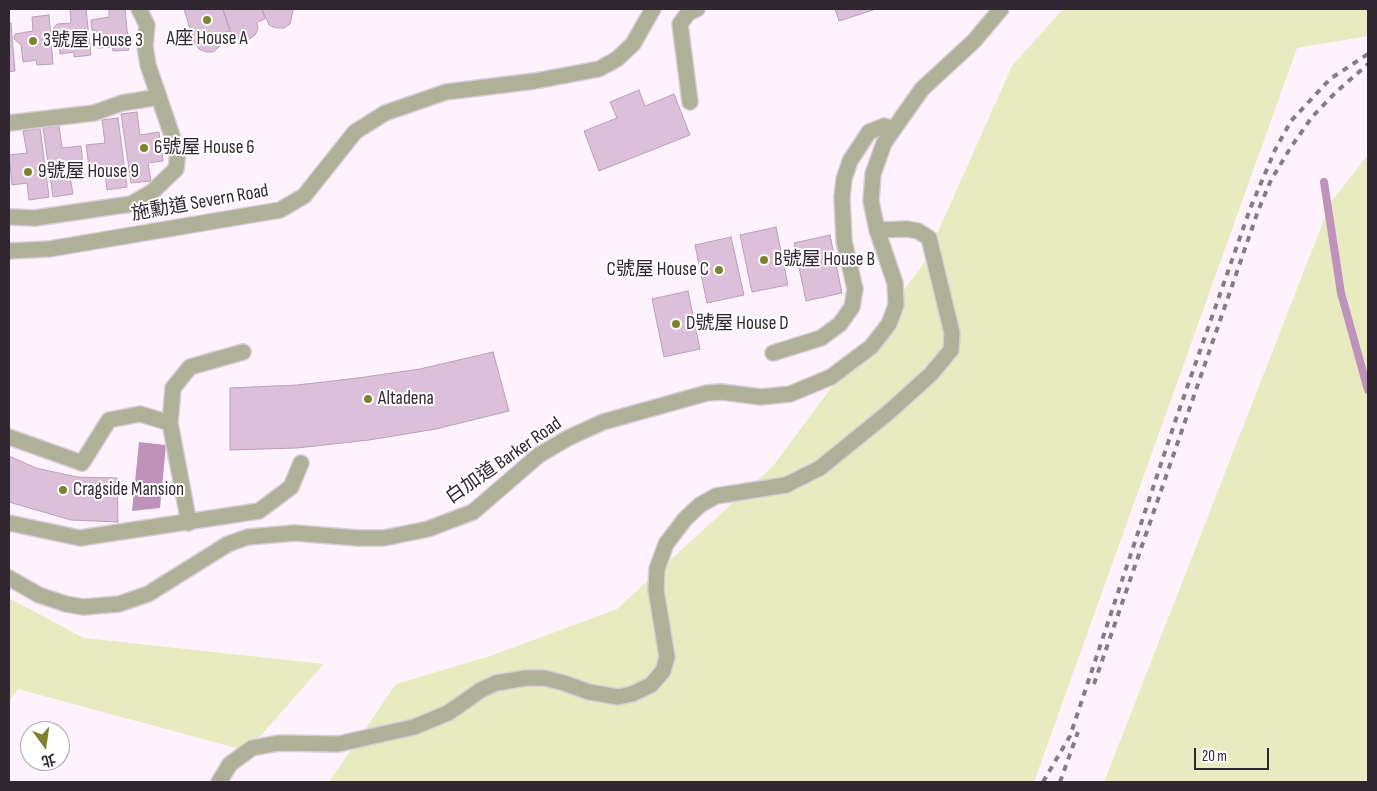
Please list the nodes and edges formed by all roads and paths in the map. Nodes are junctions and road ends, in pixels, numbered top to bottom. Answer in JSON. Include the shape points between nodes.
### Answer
{"nodes":[{"id":1,"x":139,"y":9,"type":"edge"},
{"id":2,"x":653,"y":9,"type":"edge"},
{"id":3,"x":697,"y":9,"type":"edge"},
{"id":4,"x":1001,"y":9,"type":"edge"},
{"id":5,"x":159,"y":97,"type":"junction"},
{"id":6,"x":690,"y":102,"type":"dead end"},
{"id":7,"x":9,"y":123,"type":"edge"},
{"id":8,"x":892,"y":128,"type":"junction"},
{"id":9,"x":9,"y":218,"type":"edge"},
{"id":10,"x":877,"y":230,"type":"junction"},
{"id":11,"x":9,"y":251,"type":"edge"},
{"id":12,"x":243,"y":352,"type":"dead end"},
{"id":13,"x":773,"y":353,"type":"dead end"},
{"id":14,"x":170,"y":423,"type":"junction"},
{"id":15,"x":9,"y":437,"type":"edge"},
{"id":16,"x":301,"y":463,"type":"dead end"},
{"id":17,"x":9,"y":523,"type":"edge"},
{"id":18,"x":189,"y":523,"type":"junction"},
{"id":19,"x":9,"y":578,"type":"edge"},
{"id":20,"x":219,"y":782,"type":"edge"}],
"edges":[{"from":1,"to":5,"type":"street","via":[[147,25],[146,56]]},
{"from":2,"to":11,"type":"street","name":"施勳道 Severn Road","via":[[633,44],[617,59],[599,69],[446,92],[385,113],[355,132],[304,196],[280,210],[48,249]]},
{"from":3,"to":6,"type":"street","via":[[688,13],[680,24]]},
{"from":4,"to":8,"type":"street","name":"白加道 Barker Road","via":[[974,41],[922,89]]},
{"from":5,"to":7,"type":"street","via":[[122,103],[94,113]]},
{"from":5,"to":9,"type":"street","via":[[179,159],[176,169],[152,192],[123,205],[35,218]]},
{"from":8,"to":10,"type":"street","name":"白加道 Barker Road","via":[[878,158],[871,188],[872,215]]},
{"from":8,"to":13,"type":"street","via":[[884,126],[869,132],[850,161],[844,179],[844,242],[855,288],[852,307],[840,324],[821,338]]},
{"from":10,"to":19,"type":"street","name":"白加道 Barker Road","via":[[897,289],[896,305],[889,324],[859,357],[804,390],[761,397],[707,393],[621,415],[553,446],[463,518],[384,538],[295,533],[248,537],[223,547],[148,594],[118,604],[83,607],[66,604],[39,595]]},
{"from":10,"to":20,"type":"street","via":[[907,229],[929,238],[952,333],[951,350],[931,374],[889,412],[820,468],[786,485],[716,496],[684,519],[666,544],[657,569],[656,590],[667,657],[663,672],[651,685],[618,697],[544,678],[496,683],[448,714],[414,727],[338,744],[279,742],[252,748],[230,764]]},
{"from":12,"to":14,"type":"street","via":[[190,367],[173,388]]},
{"from":14,"to":15,"type":"street","via":[[140,414],[109,420],[82,463]]},
{"from":14,"to":18,"type":"street"},
{"from":16,"to":18,"type":"street","via":[[291,487],[259,511]]},
{"from":17,"to":18,"type":"street","via":[[80,538]]}]}
